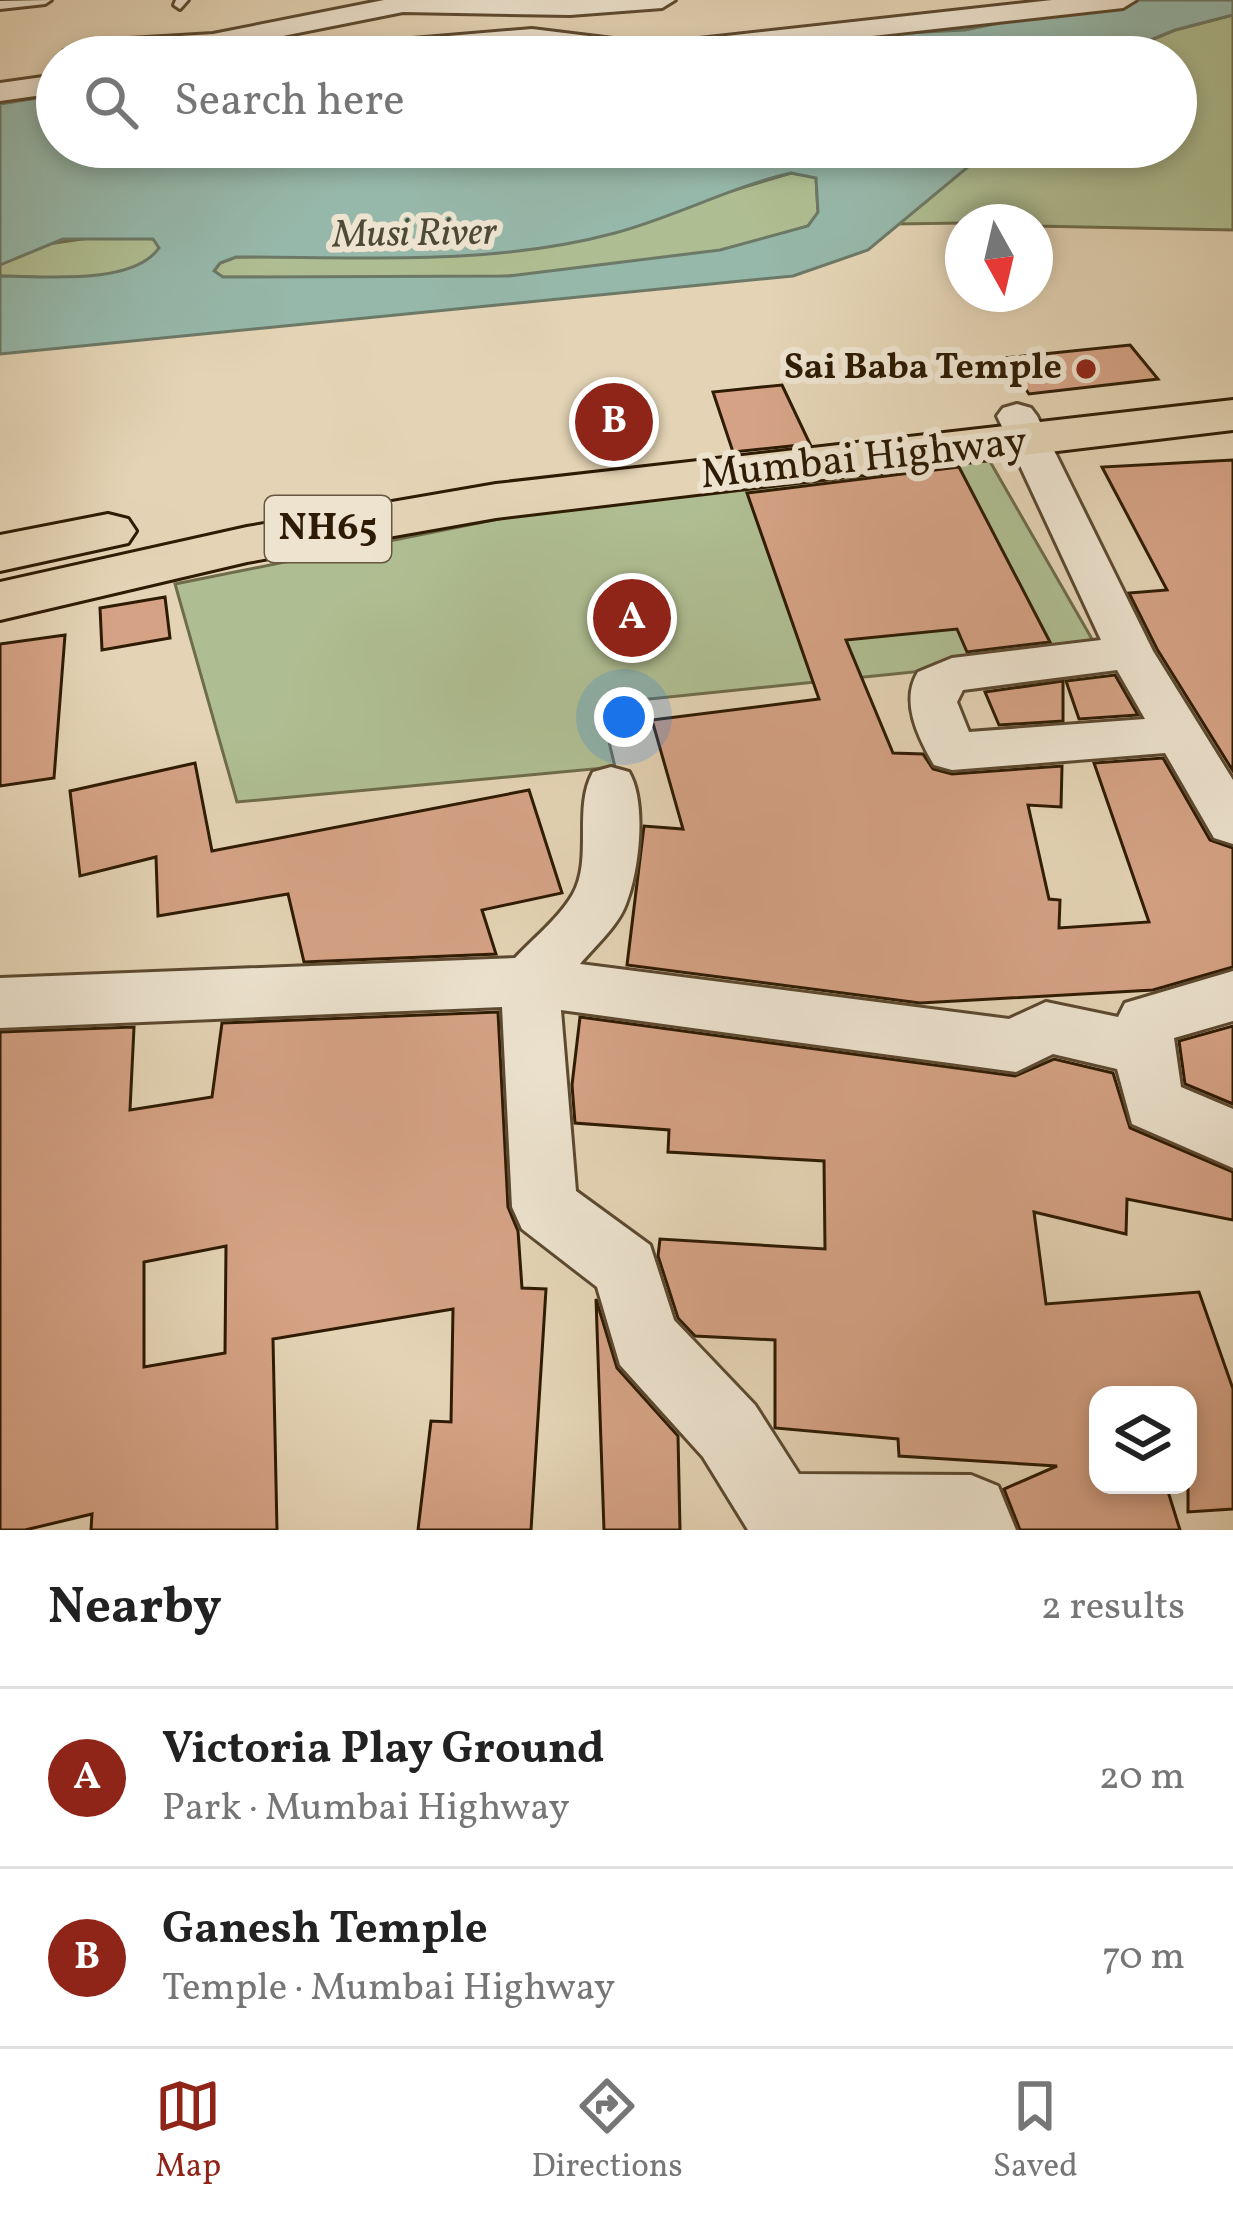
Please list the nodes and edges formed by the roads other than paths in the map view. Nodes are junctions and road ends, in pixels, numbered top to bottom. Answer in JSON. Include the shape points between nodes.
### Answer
{"nodes":[{"id":1,"x":45,"y":0,"type":"edge"},
{"id":2,"x":662,"y":0,"type":"edge"},
{"id":3,"x":1123,"y":0,"type":"edge"},
{"id":4,"x":0,"y":5,"type":"edge"},
{"id":5,"x":239,"y":36,"type":"edge"},
{"id":6,"x":798,"y":36,"type":"edge"},
{"id":7,"x":36,"y":86,"type":"edge"},
{"id":8,"x":0,"y":92,"type":"edge"},
{"id":9,"x":1233,"y":385,"type":"edge"},
{"id":10,"x":1233,"y":415,"type":"edge"},
{"id":11,"x":1025,"y":430,"type":"junction"},
{"id":12,"x":0,"y":519,"type":"edge"},
{"id":13,"x":122,"y":528,"type":"junction"},
{"id":14,"x":0,"y":553,"type":"edge"},
{"id":15,"x":0,"y":601,"type":"edge"},
{"id":16,"x":1130,"y":652,"type":"junction"},
{"id":17,"x":1178,"y":734,"type":"junction"},
{"id":18,"x":611,"y":786,"type":"dead end"},
{"id":19,"x":1233,"y":824,"type":"edge"},
{"id":20,"x":530,"y":982,"type":"junction"},
{"id":21,"x":1233,"y":996,"type":"edge"},
{"id":22,"x":0,"y":1003,"type":"edge"},
{"id":23,"x":1143,"y":1049,"type":"junction"},
{"id":24,"x":1233,"y":1139,"type":"edge"},
{"id":25,"x":783,"y":1519,"type":"edge"},
{"id":26,"x":978,"y":1530,"type":"edge"}],
"edges":[{"from":1,"to":4,"type":"lane"},
{"from":2,"to":5,"type":"street","via":[[403,4]]},
{"from":3,"to":6,"type":"street"},
{"from":7,"to":8,"type":"street"},
{"from":9,"to":11,"type":"highway","name":"Mumbai Highway","number":"NH65"},
{"from":10,"to":11,"type":"highway","name":"Mumbai Highway","number":"NH65"},
{"from":11,"to":13,"type":"highway","name":"Mumbai Highway","number":"NH65","via":[[597,454]]},
{"from":11,"to":15,"type":"highway","name":"Mumbai Highway","number":"NH65","via":[[266,538]]},
{"from":11,"to":16,"type":"street"},
{"from":12,"to":13,"type":"highway","number":"NH65"},
{"from":13,"to":14,"type":"highway","name":"Mumbai Highway","number":"NH65"},
{"from":16,"to":17,"type":"street"},
{"from":16,"to":17,"type":"street","via":[[952,675],[935,684],[933,702],[952,752]]},
{"from":17,"to":19,"type":"street"},
{"from":18,"to":20,"type":"street","via":[[600,901]]},
{"from":20,"to":22,"type":"street"},
{"from":20,"to":23,"type":"street","via":[[1016,1046],[1046,1027]]},
{"from":20,"to":25,"type":"street","via":[[545,1207],[626,1268],[645,1340],[728,1431]]},
{"from":21,"to":23,"type":"street","via":[[1146,1021]]},
{"from":23,"to":24,"type":"street","via":[[1154,1104]]},
{"from":25,"to":26,"type":"street","via":[[971,1513]]}]}
